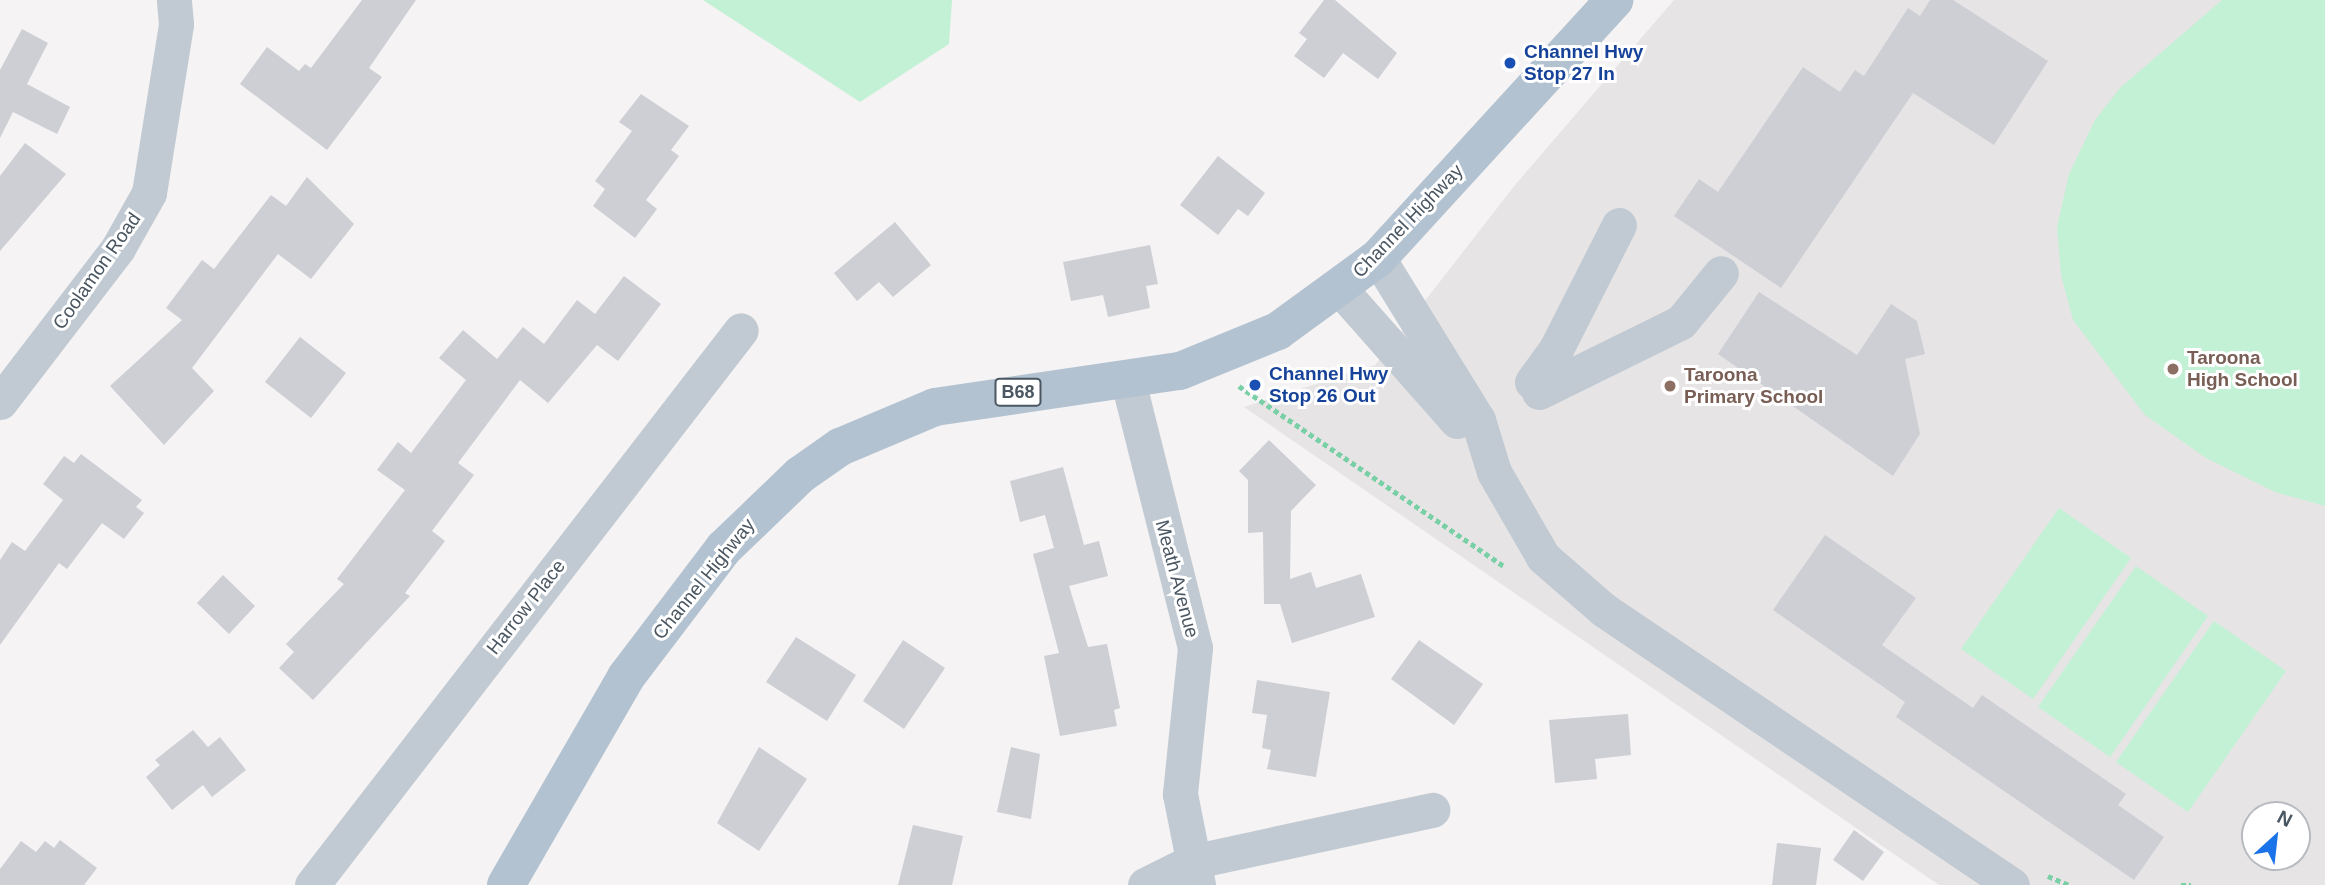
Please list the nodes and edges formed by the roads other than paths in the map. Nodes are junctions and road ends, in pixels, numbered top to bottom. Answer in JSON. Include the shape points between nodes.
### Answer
{"nodes":[{"id":1,"x":174,"y":0,"type":"edge"},
{"id":2,"x":1614,"y":0,"type":"edge"},
{"id":3,"x":1619,"y":225,"type":"dead end"},
{"id":4,"x":1378,"y":258,"type":"junction"},
{"id":5,"x":1721,"y":273,"type":"dead end"},
{"id":6,"x":1341,"y":290,"type":"junction"},
{"id":7,"x":741,"y":330,"type":"dead end"},
{"id":8,"x":1128,"y":381,"type":"junction"},
{"id":9,"x":0,"y":402,"type":"edge"},
{"id":10,"x":1494,"y":472,"type":"junction"},
{"id":11,"x":1432,"y":810,"type":"dead end"},
{"id":12,"x":1194,"y":874,"type":"edge"},
{"id":13,"x":312,"y":885,"type":"edge"},
{"id":14,"x":506,"y":885,"type":"edge"},
{"id":15,"x":1145,"y":885,"type":"edge"},
{"id":16,"x":2011,"y":885,"type":"edge"}],
"edges":[{"from":1,"to":9,"type":"street","name":"Coolamon Road","via":[[176,24],[149,193],[118,248]]},
{"from":2,"to":4,"type":"main road","name":"Channel Highway","number":"B68"},
{"from":3,"to":5,"type":"street","via":[[1536,387],[1681,322]]},
{"from":4,"to":6,"type":"main road","name":"Channel Highway","number":"B68"},
{"from":4,"to":10,"type":"street","via":[[1478,420]]},
{"from":6,"to":8,"type":"main road","name":"Channel Highway","number":"B68","via":[[1278,331],[1211,361]]},
{"from":6,"to":10,"type":"street","via":[[1436,393]]},
{"from":7,"to":13,"type":"street","name":"Harrow Place"},
{"from":8,"to":12,"type":"street","name":"Meath Avenue","via":[[1195,648],[1181,751]]},
{"from":8,"to":14,"type":"main road","name":"Channel Highway","number":"B68","via":[[935,407],[841,447],[800,475],[724,548],[626,677]]},
{"from":10,"to":16,"type":"street","via":[[1543,557],[1604,610]]},
{"from":11,"to":12,"type":"street"},
{"from":12,"to":15,"type":"street"}]}
